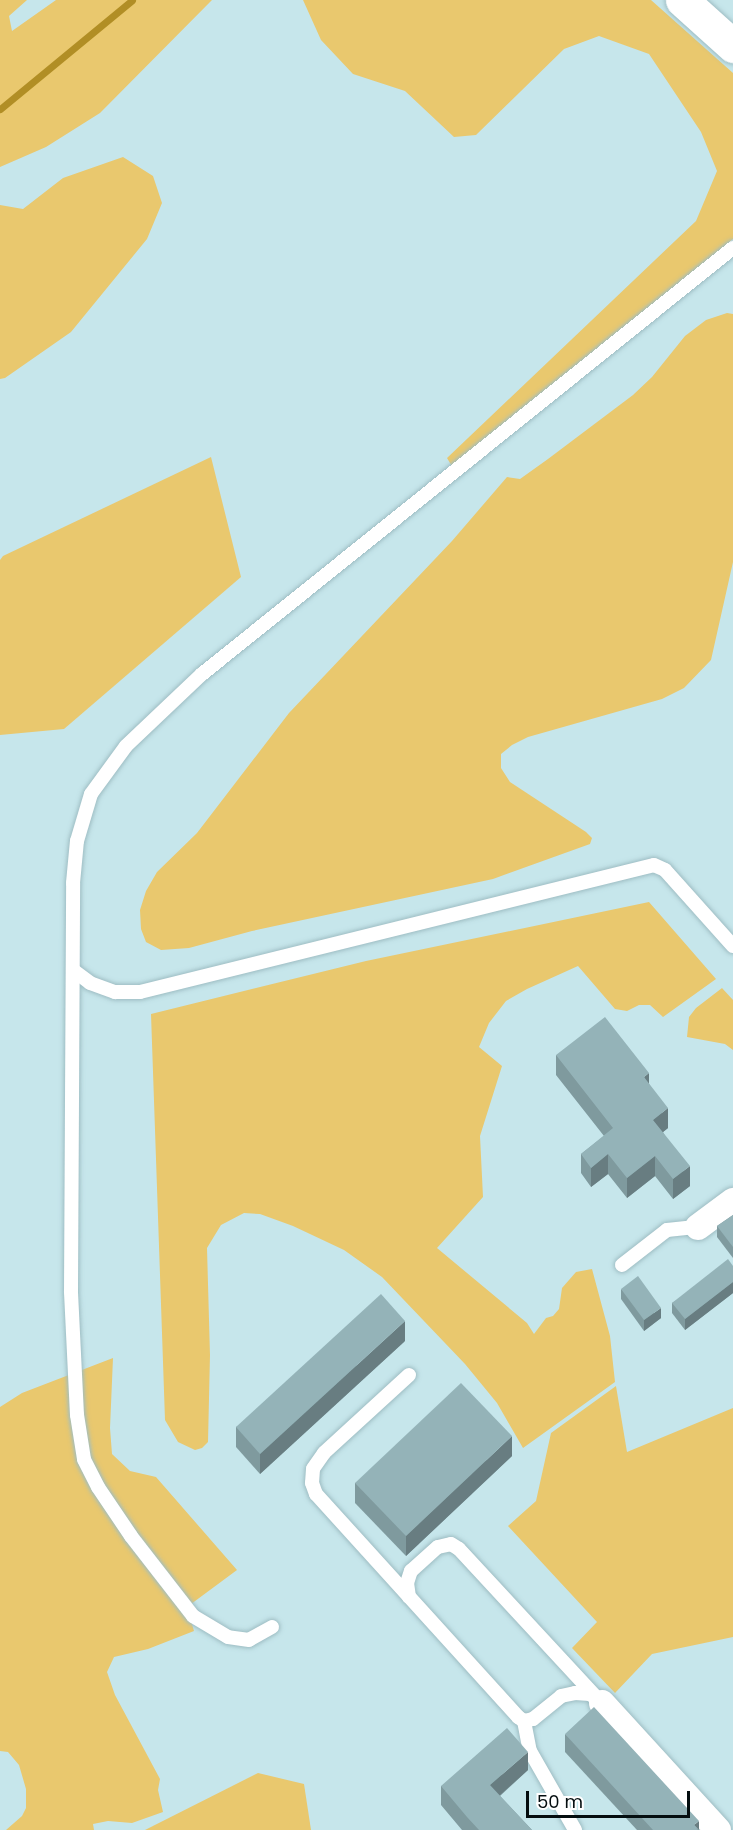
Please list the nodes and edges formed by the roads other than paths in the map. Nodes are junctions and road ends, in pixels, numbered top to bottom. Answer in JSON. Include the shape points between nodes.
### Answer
{"nodes":[{"id":1,"x":682,"y":0,"type":"edge"},
{"id":2,"x":733,"y":46,"type":"edge"},
{"id":3,"x":733,"y":248,"type":"edge"},
{"id":4,"x":733,"y":946,"type":"edge"},
{"id":5,"x":73,"y":970,"type":"junction"},
{"id":6,"x":733,"y":1201,"type":"edge"},
{"id":7,"x":698,"y":1227,"type":"joint"},
{"id":8,"x":622,"y":1265,"type":"dead end"},
{"id":9,"x":409,"y":1375,"type":"dead end"},
{"id":10,"x":409,"y":1597,"type":"junction"},
{"id":11,"x":272,"y":1627,"type":"dead end"},
{"id":12,"x":602,"y":1703,"type":"junction"},
{"id":13,"x":524,"y":1721,"type":"junction"},
{"id":14,"x":575,"y":1830,"type":"edge"},
{"id":15,"x":718,"y":1830,"type":"edge"}],
"edges":[{"from":1,"to":2,"type":"highway"},
{"from":3,"to":5,"type":"lane","via":[[202,674],[126,746],[91,794],[77,841],[72,883]]},
{"from":4,"to":5,"type":"lane","via":[[665,870],[654,865],[140,992],[115,992],[90,983]]},
{"from":5,"to":11,"type":"lane","via":[[71,1291],[77,1415],[84,1459],[131,1536],[193,1616],[228,1637],[249,1640]]},
{"from":6,"to":7,"type":"street"},
{"from":7,"to":8,"type":"lane","via":[[667,1230]]},
{"from":9,"to":10,"type":"lane","via":[[324,1453],[313,1470],[312,1483],[316,1494]]},
{"from":10,"to":12,"type":"lane","via":[[407,1583],[411,1572],[438,1547],[451,1544]]},
{"from":10,"to":13,"type":"lane"},
{"from":12,"to":13,"type":"lane","via":[[590,1694],[561,1696],[533,1719]]},
{"from":12,"to":15,"type":"street"},
{"from":13,"to":14,"type":"lane","via":[[530,1751]]}]}
